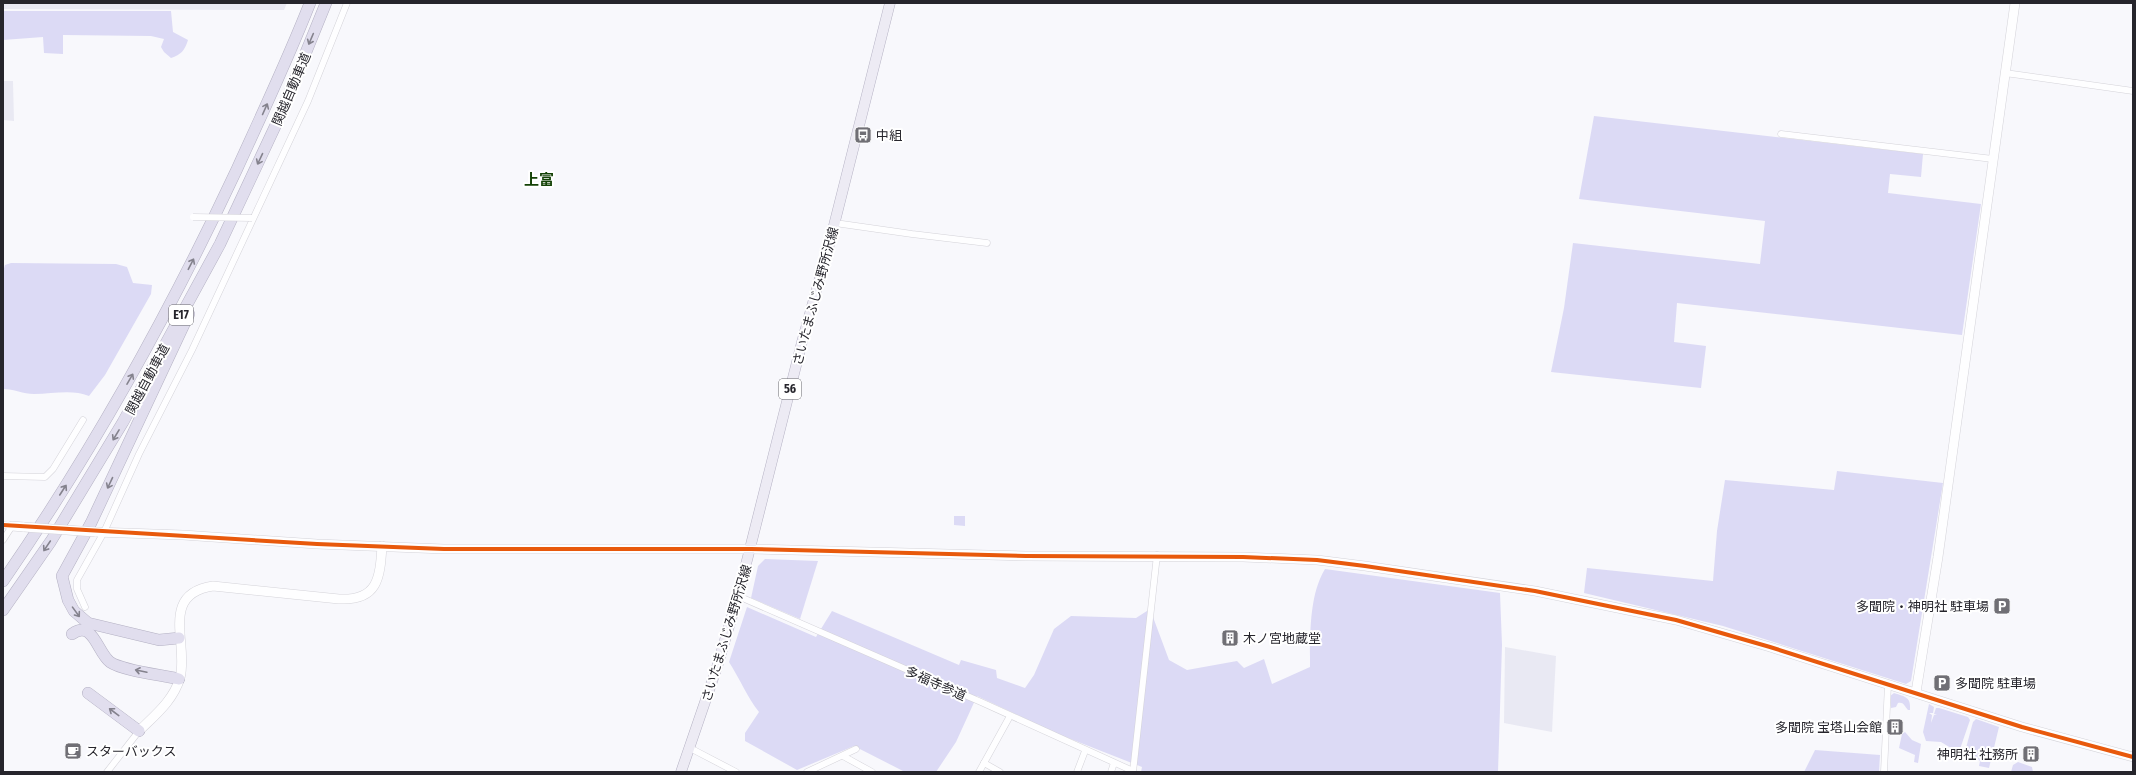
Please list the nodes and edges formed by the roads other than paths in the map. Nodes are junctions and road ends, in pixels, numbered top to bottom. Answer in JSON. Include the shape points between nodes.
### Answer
{"nodes":[{"id":1,"x":310,"y":3,"type":"edge"},
{"id":2,"x":326,"y":3,"type":"edge"},
{"id":3,"x":347,"y":3,"type":"edge"},
{"id":4,"x":890,"y":3,"type":"edge"},
{"id":5,"x":2015,"y":3,"type":"edge"},
{"id":6,"x":2005,"y":73,"type":"junction"},
{"id":7,"x":2133,"y":91,"type":"edge"},
{"id":8,"x":1781,"y":134,"type":"dead end"},
{"id":9,"x":1993,"y":159,"type":"junction"},
{"id":10,"x":193,"y":217,"type":"dead end"},
{"id":11,"x":252,"y":218,"type":"junction"},
{"id":12,"x":835,"y":223,"type":"junction"},
{"id":13,"x":988,"y":243,"type":"dead end"},
{"id":14,"x":220,"y":244,"type":"junction"},
{"id":15,"x":83,"y":420,"type":"dead end"},
{"id":16,"x":3,"y":476,"type":"edge"},
{"id":17,"x":7,"y":526,"type":"edge"},
{"id":18,"x":99,"y":532,"type":"junction"},
{"id":19,"x":3,"y":540,"type":"edge"},
{"id":20,"x":382,"y":546,"type":"junction"},
{"id":21,"x":750,"y":549,"type":"junction"},
{"id":22,"x":24,"y":552,"type":"junction"},
{"id":23,"x":1157,"y":555,"type":"junction"},
{"id":24,"x":3,"y":577,"type":"edge"},
{"id":25,"x":3,"y":581,"type":"edge"},
{"id":26,"x":738,"y":596,"type":"junction"},
{"id":27,"x":85,"y":607,"type":"dead end"},
{"id":28,"x":3,"y":610,"type":"edge"},
{"id":29,"x":72,"y":634,"type":"dead end"},
{"id":30,"x":179,"y":638,"type":"junction"},
{"id":31,"x":180,"y":679,"type":"junction"},
{"id":32,"x":1888,"y":684,"type":"junction"},
{"id":33,"x":1916,"y":692,"type":"junction"},
{"id":34,"x":88,"y":693,"type":"dead end"},
{"id":35,"x":1010,"y":716,"type":"junction"},
{"id":36,"x":139,"y":731,"type":"junction"},
{"id":37,"x":690,"y":748,"type":"junction"},
{"id":38,"x":856,"y":749,"type":"dead end"},
{"id":39,"x":1085,"y":750,"type":"junction"},
{"id":40,"x":843,"y":756,"type":"junction"},
{"id":41,"x":2133,"y":758,"type":"edge"},
{"id":42,"x":984,"y":763,"type":"junction"},
{"id":43,"x":1114,"y":763,"type":"junction"},
{"id":44,"x":1133,"y":771,"type":"edge"},
{"id":45,"x":107,"y":772,"type":"edge"},
{"id":46,"x":681,"y":772,"type":"edge"},
{"id":47,"x":736,"y":772,"type":"edge"},
{"id":48,"x":807,"y":772,"type":"edge"},
{"id":49,"x":872,"y":772,"type":"edge"},
{"id":50,"x":979,"y":772,"type":"edge"},
{"id":51,"x":1000,"y":772,"type":"edge"},
{"id":52,"x":1077,"y":772,"type":"edge"},
{"id":53,"x":1110,"y":772,"type":"edge"},
{"id":54,"x":1884,"y":772,"type":"edge"}],
"edges":[{"from":22,"to":1,"type":"highway","name":"関越自動車道","number":"E17","one_way":true,"via":[[132,375],[181,285],[263,113]]},
{"from":2,"to":14,"type":"highway","name":"関越自動車道","number":"E17","one_way":true,"via":[[280,116]]},
{"from":3,"to":11,"type":"street","via":[[308,102]]},
{"from":4,"to":12,"type":"main road","name":"さいたまふじみ野所沢線","number":"56"},
{"from":5,"to":6,"type":"street"},
{"from":6,"to":7,"type":"street"},
{"from":6,"to":9,"type":"street"},
{"from":8,"to":9,"type":"street"},
{"from":9,"to":33,"type":"street","via":[[1939,549]]},
{"from":10,"to":11,"type":"street","bridge":true},
{"from":11,"to":18,"type":"street","via":[[192,350]]},
{"from":12,"to":13,"type":"street"},
{"from":12,"to":21,"type":"main road","name":"さいたまふじみ野所沢線","number":"56"},
{"from":14,"to":28,"type":"highway","name":"関越自動車道","number":"E17","one_way":true,"via":[[124,422],[51,541]]},
{"from":14,"to":30,"type":"highway","one_way":true,"via":[[176,344],[62,576],[68,600],[74,611],[88,623],[159,640]]},
{"from":15,"to":16,"type":"street","via":[[46,477]]},
{"from":17,"to":18,"type":"street","bridge":true},
{"from":17,"to":19,"type":"street"},
{"from":18,"to":20,"type":"street"},
{"from":18,"to":27,"type":"street","via":[[77,580],[77,589]]},
{"from":20,"to":21,"type":"street","via":[[444,549]]},
{"from":20,"to":30,"type":"street","via":[[379,578],[366,594],[346,600],[229,587],[204,587],[193,593],[184,604],[180,614]]},
{"from":21,"to":23,"type":"street","via":[[1026,556]]},
{"from":21,"to":26,"type":"main road","name":"さいたまふじみ野所沢線","number":"56"},
{"from":22,"to":24,"type":"highway"},
{"from":22,"to":25,"type":"highway","name":"関越自動車道","number":"E17"},
{"from":23,"to":32,"type":"street","via":[[1317,560],[1535,591],[1676,620]]},
{"from":23,"to":44,"type":"street"},
{"from":26,"to":35,"type":"street","name":"多福寺参道"},
{"from":26,"to":37,"type":"main road","name":"さいたまふじみ野所沢線","number":"56"},
{"from":31,"to":29,"type":"highway","one_way":true,"via":[[117,666],[106,658],[92,634],[85,630],[77,630]]},
{"from":30,"to":31,"type":"street","via":[[182,660]]},
{"from":31,"to":36,"type":"street","via":[[169,700]]},
{"from":32,"to":33,"type":"street"},
{"from":32,"to":54,"type":"street"},
{"from":33,"to":41,"type":"street","via":[[2022,728]]},
{"from":36,"to":34,"type":"highway","one_way":true},
{"from":35,"to":39,"type":"street","name":"多福寺参道"},
{"from":35,"to":42,"type":"street"},
{"from":36,"to":45,"type":"street"},
{"from":37,"to":46,"type":"main road","name":"さいたまふじみ野所沢線","number":"56"},
{"from":37,"to":47,"type":"street"},
{"from":38,"to":40,"type":"street"},
{"from":39,"to":43,"type":"street","name":"多福寺参道"},
{"from":39,"to":52,"type":"street"},
{"from":40,"to":48,"type":"street"},
{"from":40,"to":49,"type":"street"},
{"from":42,"to":50,"type":"street"},
{"from":42,"to":51,"type":"street"},
{"from":43,"to":44,"type":"street","name":"多福寺参道"},
{"from":43,"to":53,"type":"street"}]}
